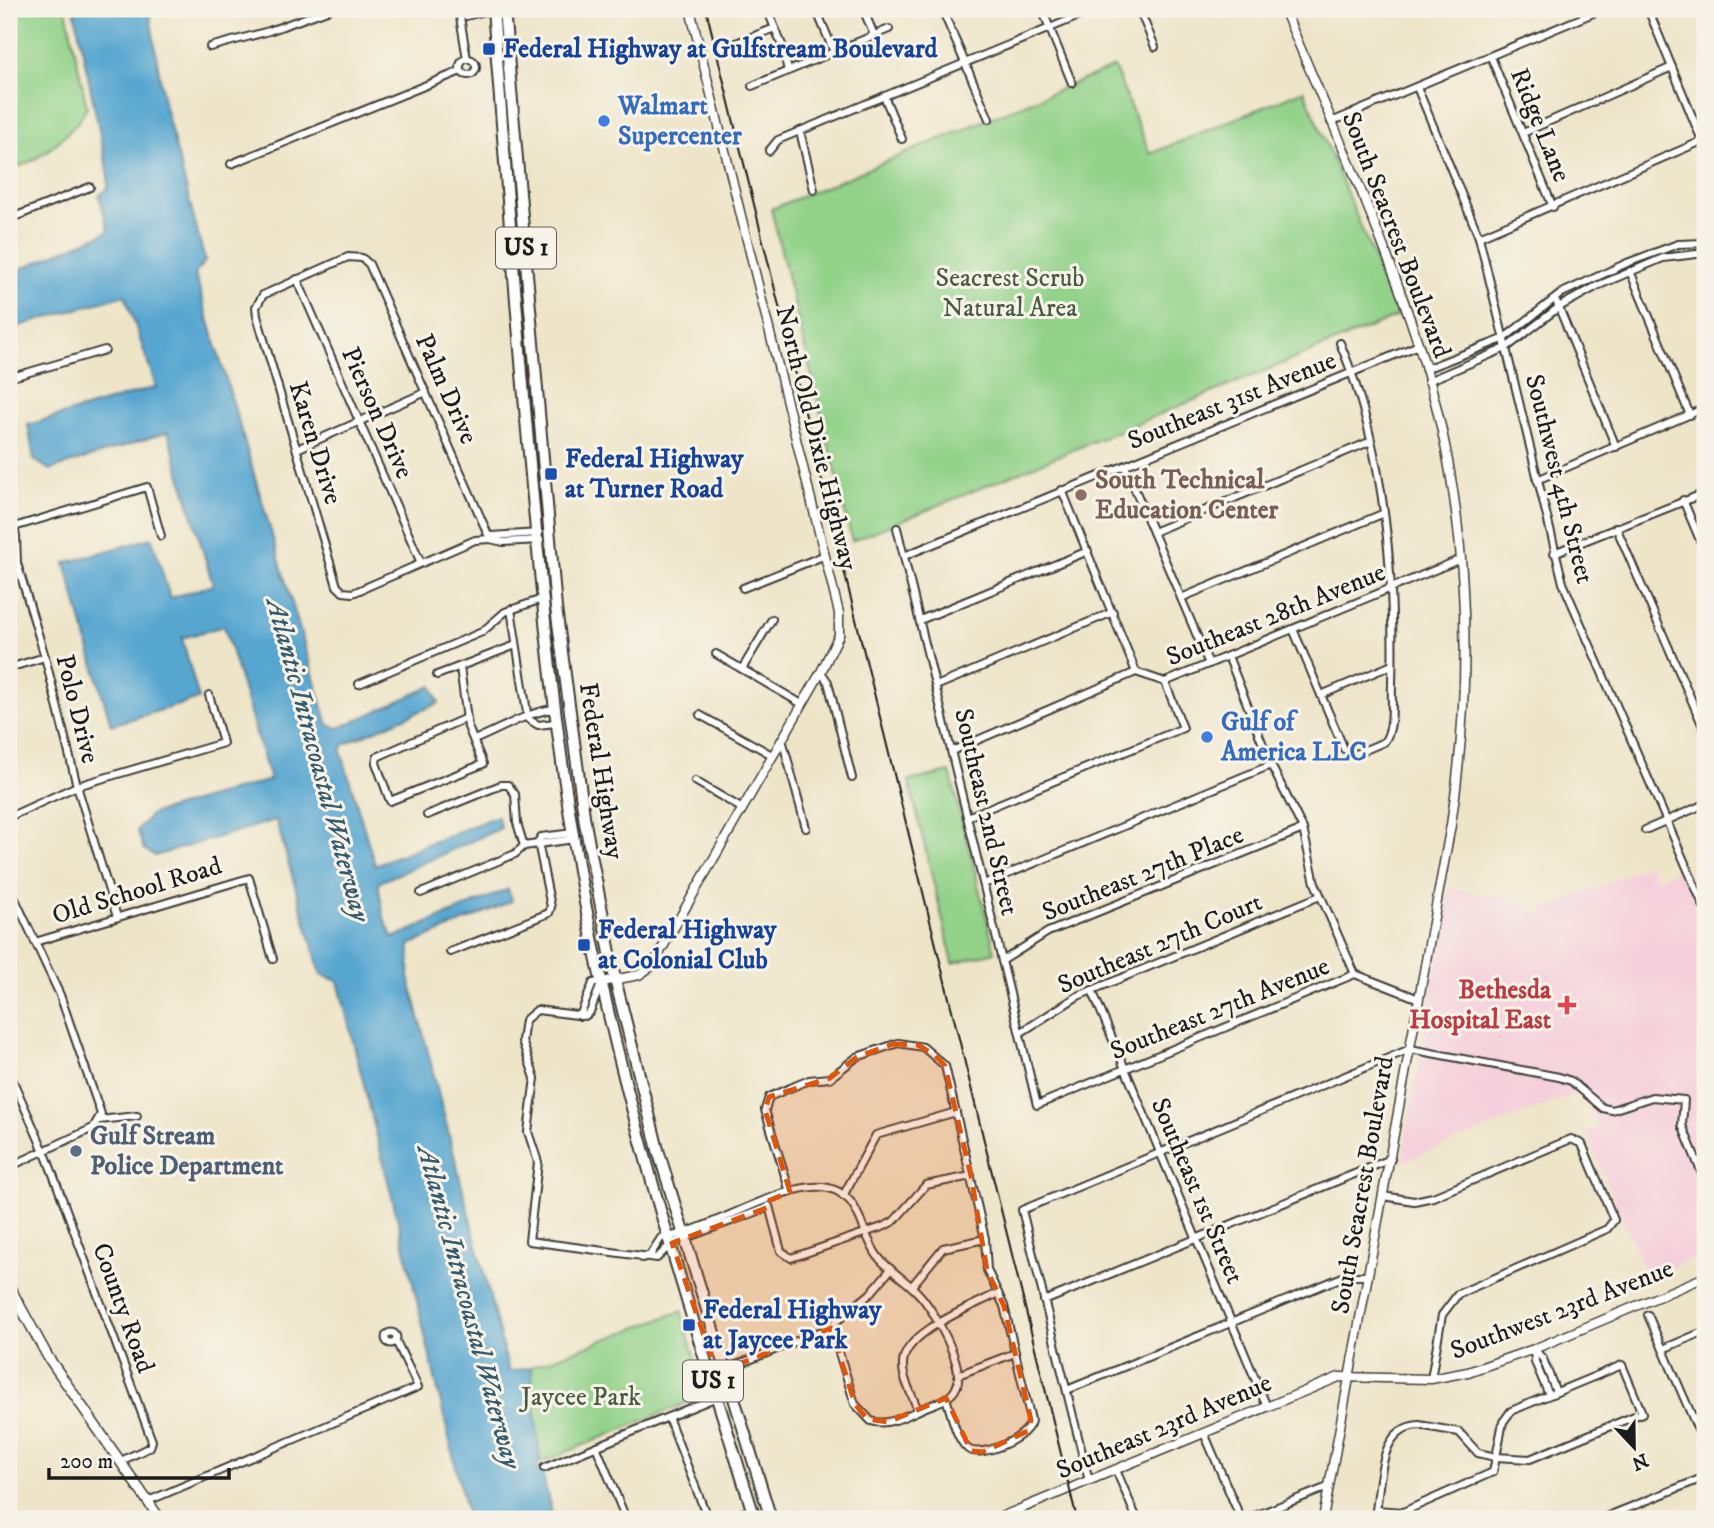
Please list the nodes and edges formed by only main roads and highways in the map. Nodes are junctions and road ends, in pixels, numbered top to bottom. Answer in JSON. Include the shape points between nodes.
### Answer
{"nodes":[{"id":1,"x":494,"y":9,"type":"edge"},
{"id":2,"x":504,"y":9,"type":"edge"},
{"id":3,"x":505,"y":174,"type":"junction"},
{"id":4,"x":522,"y":193,"type":"junction"},
{"id":5,"x":507,"y":202,"type":"junction"},
{"id":6,"x":528,"y":268,"type":"junction"},
{"id":7,"x":513,"y":271,"type":"junction"},
{"id":8,"x":536,"y":370,"type":"junction"},
{"id":9,"x":568,"y":802,"type":"junction"},
{"id":10,"x":585,"y":823,"type":"junction"},
{"id":11,"x":573,"y":836,"type":"junction"},
{"id":12,"x":590,"y":853,"type":"junction"},
{"id":13,"x":9,"y":1286,"type":"edge"},
{"id":14,"x":693,"y":1316,"type":"junction"},
{"id":15,"x":724,"y":1370,"type":"junction"},
{"id":16,"x":711,"y":1374,"type":"junction"},
{"id":17,"x":744,"y":1433,"type":"junction"},
{"id":18,"x":754,"y":1515,"type":"edge"},
{"id":19,"x":160,"y":1519,"type":"edge"},
{"id":20,"x":769,"y":1519,"type":"edge"}],
"edges":[{"from":1,"to":3,"type":"main road","name":"Federal Highway","number":"US 1"},
{"from":2,"to":4,"type":"main road","name":"Federal Highway","number":"US 1"},
{"from":3,"to":4,"type":"main road","via":[[512,188]]},
{"from":3,"to":5,"type":"main road","name":"Federal Highway","number":"US 1"},
{"from":4,"to":6,"type":"main road","name":"Federal Highway","number":"US 1"},
{"from":5,"to":6,"type":"main road","via":[[518,213],[521,253]]},
{"from":5,"to":7,"type":"main road","name":"Federal Highway","number":"US 1"},
{"from":6,"to":8,"type":"main road","name":"Federal Highway","number":"US 1"},
{"from":7,"to":8,"type":"main road","via":[[519,284],[525,355]]},
{"from":7,"to":9,"type":"main road","name":"Federal Highway","number":"US 1","via":[[541,599]]},
{"from":8,"to":10,"type":"main road","name":"Federal Highway","number":"US 1","via":[[566,692]]},
{"from":9,"to":10,"type":"main road"},
{"from":9,"to":11,"type":"main road","name":"Federal Highway","number":"US 1"},
{"from":10,"to":12,"type":"main road","name":"Federal Highway","number":"US 1"},
{"from":11,"to":12,"type":"main road","via":[[583,839]]},
{"from":11,"to":14,"type":"main road","name":"Federal Highway","number":"US 1","via":[[637,1128]]},
{"from":12,"to":15,"type":"main road","name":"Federal Highway","number":"US 1","via":[[655,1141]]},
{"from":13,"to":19,"type":"main road","via":[[48,1357]]},
{"from":14,"to":15,"type":"main road","via":[[700,1323],[711,1360]]},
{"from":14,"to":16,"type":"main road","name":"Federal Highway","number":"US 1"},
{"from":15,"to":17,"type":"main road","name":"Federal Highway","number":"US 1"},
{"from":16,"to":17,"type":"main road","via":[[723,1383],[735,1422]]},
{"from":16,"to":18,"type":"main road","name":"Federal Highway","number":"US 1"},
{"from":17,"to":20,"type":"main road","name":"Federal Highway","number":"US 1"},
{"from":18,"to":20,"type":"main road"}]}
